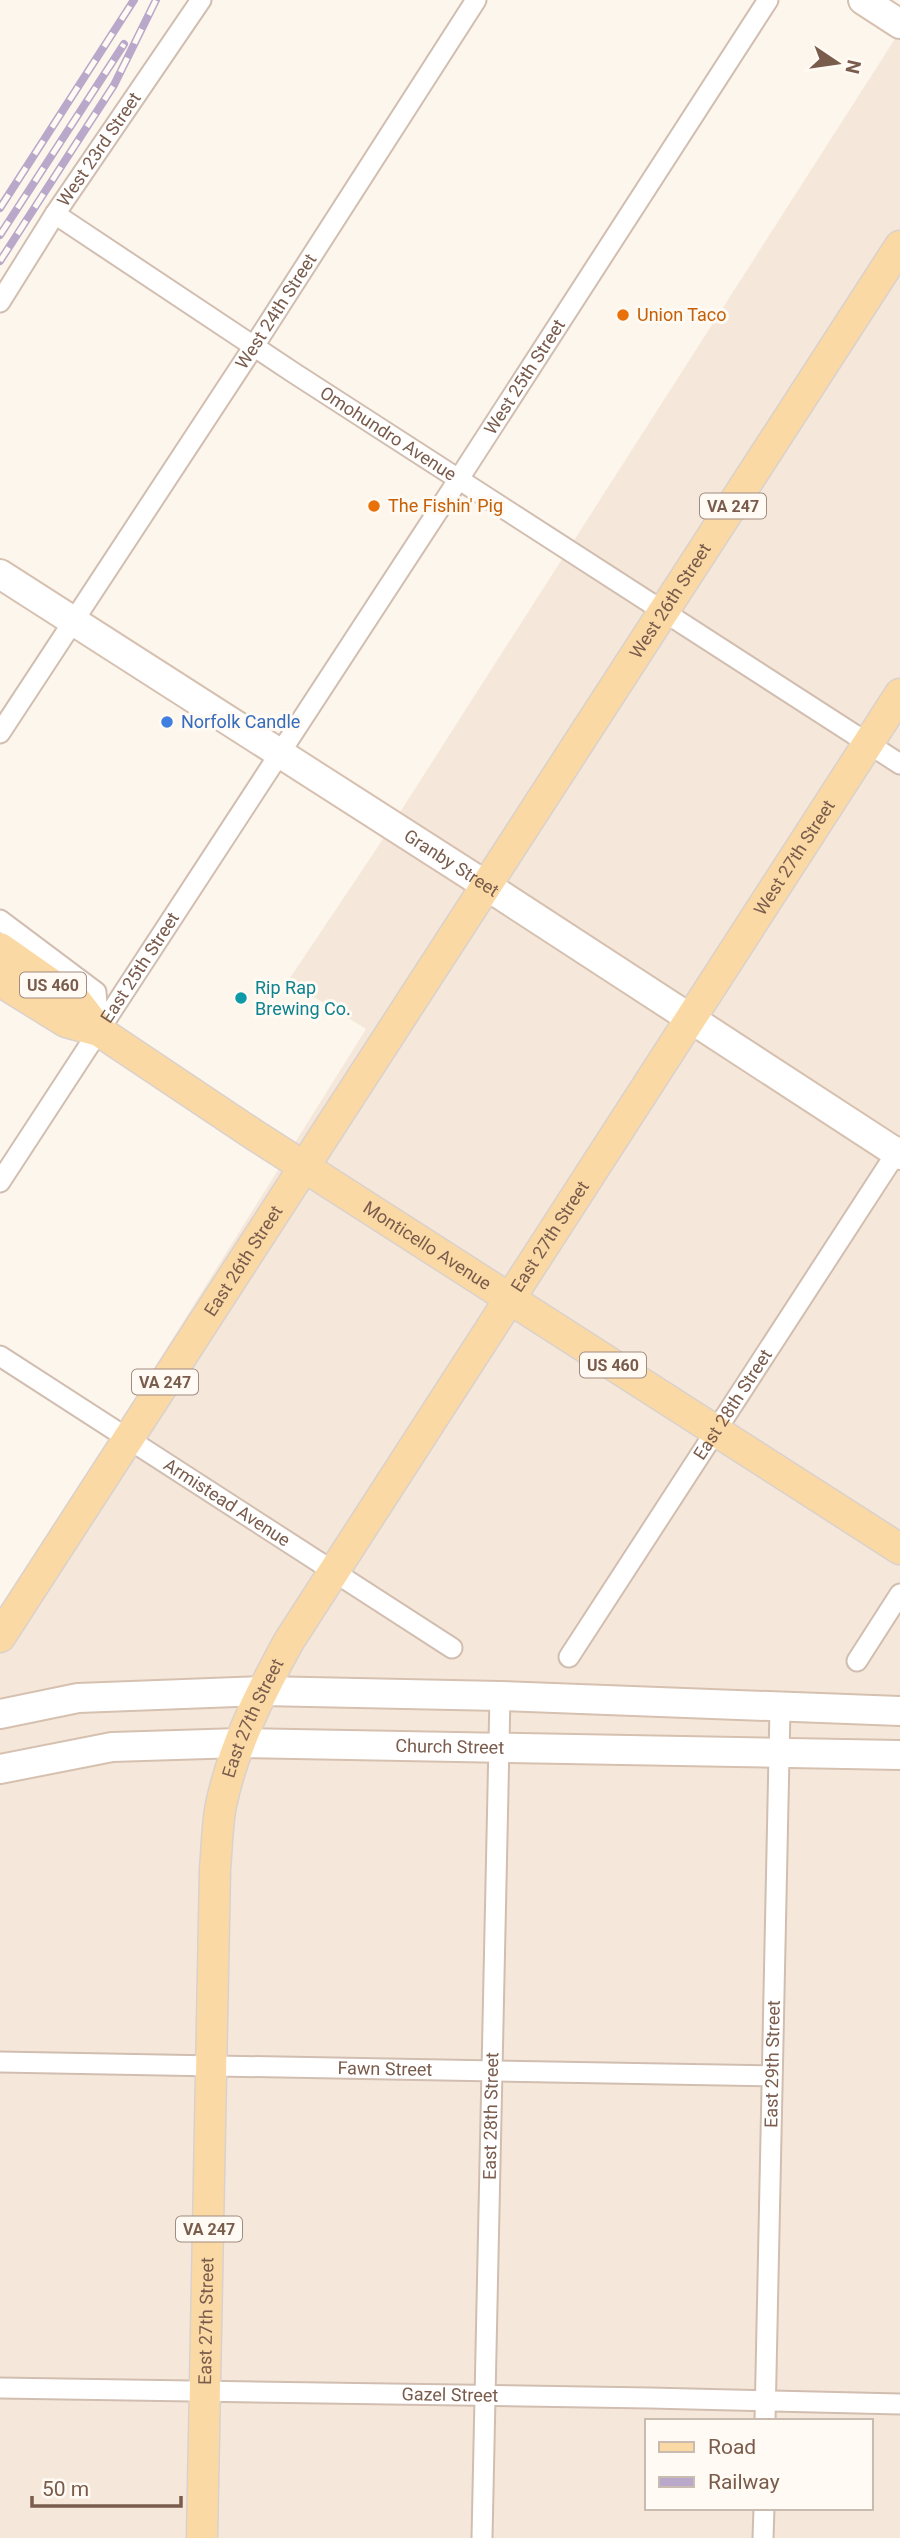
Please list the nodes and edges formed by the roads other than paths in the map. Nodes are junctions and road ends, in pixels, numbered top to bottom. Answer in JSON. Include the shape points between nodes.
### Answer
{"nodes":[{"id":1,"x":201,"y":0,"type":"edge"},
{"id":2,"x":476,"y":0,"type":"edge"},
{"id":3,"x":768,"y":0,"type":"edge"},
{"id":4,"x":863,"y":0,"type":"edge"},
{"id":5,"x":900,"y":24,"type":"edge"},
{"id":6,"x":55,"y":214,"type":"junction"},
{"id":7,"x":900,"y":246,"type":"edge"},
{"id":8,"x":0,"y":302,"type":"edge"},
{"id":9,"x":254,"y":346,"type":"junction"},
{"id":10,"x":460,"y":478,"type":"junction"},
{"id":11,"x":0,"y":575,"type":"edge"},
{"id":12,"x":666,"y":611,"type":"junction"},
{"id":13,"x":74,"y":622,"type":"junction"},
{"id":14,"x":900,"y":694,"type":"edge"},
{"id":15,"x":0,"y":733,"type":"edge"},
{"id":16,"x":868,"y":744,"type":"junction"},
{"id":17,"x":280,"y":754,"type":"junction"},
{"id":18,"x":900,"y":764,"type":"edge"},
{"id":19,"x":487,"y":886,"type":"junction"},
{"id":20,"x":0,"y":920,"type":"edge"},
{"id":21,"x":0,"y":948,"type":"edge"},
{"id":22,"x":0,"y":981,"type":"edge"},
{"id":23,"x":691,"y":1020,"type":"junction"},
{"id":24,"x":99,"y":1031,"type":"junction"},
{"id":25,"x":899,"y":1152,"type":"edge"},
{"id":26,"x":305,"y":1167,"type":"junction"},
{"id":27,"x":0,"y":1182,"type":"edge"},
{"id":28,"x":510,"y":1300,"type":"junction"},
{"id":29,"x":0,"y":1356,"type":"edge"},
{"id":30,"x":716,"y":1430,"type":"junction"},
{"id":31,"x":128,"y":1438,"type":"junction"},
{"id":32,"x":900,"y":1549,"type":"edge"},
{"id":33,"x":333,"y":1571,"type":"junction"},
{"id":34,"x":900,"y":1594,"type":"edge"},
{"id":35,"x":0,"y":1637,"type":"edge"},
{"id":36,"x":452,"y":1648,"type":"dead end"},
{"id":37,"x":569,"y":1657,"type":"dead end"},
{"id":38,"x":857,"y":1661,"type":"dead end"},
{"id":39,"x":262,"y":1691,"type":"junction"},
{"id":40,"x":500,"y":1696,"type":"junction"},
{"id":41,"x":780,"y":1708,"type":"junction"},
{"id":42,"x":900,"y":1711,"type":"edge"},
{"id":43,"x":0,"y":1714,"type":"edge"},
{"id":44,"x":240,"y":1744,"type":"junction"},
{"id":45,"x":498,"y":1748,"type":"junction"},
{"id":46,"x":778,"y":1753,"type":"junction"},
{"id":47,"x":900,"y":1755,"type":"edge"},
{"id":48,"x":0,"y":1769,"type":"edge"},
{"id":49,"x":0,"y":2062,"type":"edge"},
{"id":50,"x":212,"y":2066,"type":"junction"},
{"id":51,"x":491,"y":2070,"type":"junction"},
{"id":52,"x":771,"y":2076,"type":"junction"},
{"id":53,"x":0,"y":2388,"type":"edge"},
{"id":54,"x":205,"y":2392,"type":"junction"},
{"id":55,"x":485,"y":2396,"type":"junction"},
{"id":56,"x":900,"y":2404,"type":"edge"},
{"id":57,"x":765,"y":2411,"type":"edge"},
{"id":58,"x":764,"y":2510,"type":"edge"},
{"id":59,"x":202,"y":2538,"type":"edge"},
{"id":60,"x":482,"y":2538,"type":"edge"},
{"id":61,"x":763,"y":2538,"type":"edge"}],
"edges":[{"from":1,"to":6,"type":"street","name":"West 23rd Street"},
{"from":2,"to":9,"type":"street","name":"West 24th Street"},
{"from":3,"to":10,"type":"street","name":"West 25th Street"},
{"from":4,"to":5,"type":"main road"},
{"from":6,"to":8,"type":"street","name":"West 23rd Street"},
{"from":6,"to":9,"type":"street","name":"Omohundro Avenue"},
{"from":7,"to":12,"type":"main road","name":"West 26th Street","number":"VA 247"},
{"from":9,"to":10,"type":"street","name":"Omohundro Avenue"},
{"from":9,"to":13,"type":"street","name":"West 24th Street"},
{"from":10,"to":12,"type":"street","name":"Omohundro Avenue"},
{"from":10,"to":17,"type":"street","name":"West 25th Street"},
{"from":11,"to":13,"type":"main road","name":"Granby Street"},
{"from":12,"to":16,"type":"street","name":"Omohundro Avenue"},
{"from":12,"to":19,"type":"main road","name":"West 26th Street","number":"VA 247"},
{"from":13,"to":15,"type":"street","name":"West 24th Street"},
{"from":13,"to":17,"type":"main road","name":"Granby Street"},
{"from":14,"to":16,"type":"main road","name":"West 27th Street","number":"VA 247"},
{"from":16,"to":18,"type":"street","name":"Omohundro Avenue"},
{"from":16,"to":23,"type":"main road","name":"West 27th Street","number":"VA 247"},
{"from":17,"to":19,"type":"main road","name":"Granby Street"},
{"from":17,"to":24,"type":"street","name":"East 25th Street"},
{"from":19,"to":23,"type":"main road","name":"Granby Street"},
{"from":19,"to":26,"type":"main road","name":"East 26th Street","number":"VA 247"},
{"from":20,"to":24,"type":"street","via":[[96,992]]},
{"from":21,"to":24,"type":"main road","name":"Monticello Avenue","number":"US 460","via":[[77,1002]]},
{"from":22,"to":24,"type":"main road","name":"Monticello Avenue","number":"US 460","via":[[65,1022]]},
{"from":23,"to":25,"type":"main road","name":"Granby Street"},
{"from":23,"to":28,"type":"main road","name":"East 27th Street","number":"VA 247"},
{"from":24,"to":26,"type":"main road","name":"Monticello Avenue","number":"US 460"},
{"from":24,"to":27,"type":"street","name":"East 25th Street"},
{"from":25,"to":30,"type":"street","name":"East 28th Street"},
{"from":26,"to":28,"type":"main road","name":"Monticello Avenue","number":"US 460"},
{"from":26,"to":31,"type":"main road","name":"East 26th Street","number":"VA 247"},
{"from":28,"to":30,"type":"main road","name":"Monticello Avenue","number":"US 460"},
{"from":28,"to":33,"type":"main road","name":"East 27th Street","number":"VA 247"},
{"from":29,"to":31,"type":"street","name":"Armistead Avenue"},
{"from":30,"to":32,"type":"main road","name":"Monticello Avenue","number":"US 460"},
{"from":30,"to":37,"type":"street","name":"East 28th Street"},
{"from":31,"to":33,"type":"street","name":"Armistead Avenue"},
{"from":31,"to":35,"type":"main road","name":"East 26th Street","number":"VA 247"},
{"from":33,"to":36,"type":"street","name":"Armistead Avenue"},
{"from":33,"to":39,"type":"main road","name":"East 27th Street","number":"VA 247"},
{"from":34,"to":38,"type":"street"},
{"from":39,"to":40,"type":"main road"},
{"from":39,"to":43,"type":"main road","via":[[78,1698]]},
{"from":39,"to":44,"type":"main road","name":"East 27th Street","number":"VA 247"},
{"from":40,"to":41,"type":"main road"},
{"from":40,"to":45,"type":"street","name":"East 28th Street"},
{"from":41,"to":42,"type":"main road"},
{"from":41,"to":46,"type":"street","name":"East 29th Street"},
{"from":44,"to":45,"type":"main road","name":"Church Street"},
{"from":44,"to":48,"type":"main road","name":"Church Street","via":[[113,1747]]},
{"from":44,"to":50,"type":"main road","name":"East 27th Street","number":"VA 247","via":[[220,1807]]},
{"from":45,"to":46,"type":"main road","name":"Church Street"},
{"from":45,"to":51,"type":"street","name":"East 28th Street"},
{"from":46,"to":47,"type":"main road","name":"Church Street"},
{"from":46,"to":52,"type":"street","name":"East 29th Street"},
{"from":49,"to":50,"type":"street","name":"Fawn Street"},
{"from":50,"to":51,"type":"street","name":"Fawn Street"},
{"from":50,"to":54,"type":"main road","name":"East 27th Street","number":"VA 247"},
{"from":51,"to":52,"type":"street","name":"Fawn Street"},
{"from":51,"to":55,"type":"street","name":"East 28th Street"},
{"from":52,"to":57,"type":"street","name":"East 29th Street"},
{"from":53,"to":54,"type":"street","name":"Gazel Street"},
{"from":54,"to":55,"type":"street","name":"Gazel Street"},
{"from":54,"to":59,"type":"main road","name":"East 27th Street","number":"VA 247"},
{"from":55,"to":57,"type":"street","name":"Gazel Street"},
{"from":55,"to":60,"type":"street","name":"East 28th Street"},
{"from":56,"to":57,"type":"street","name":"Gazel Street"},
{"from":58,"to":61,"type":"street"}]}
